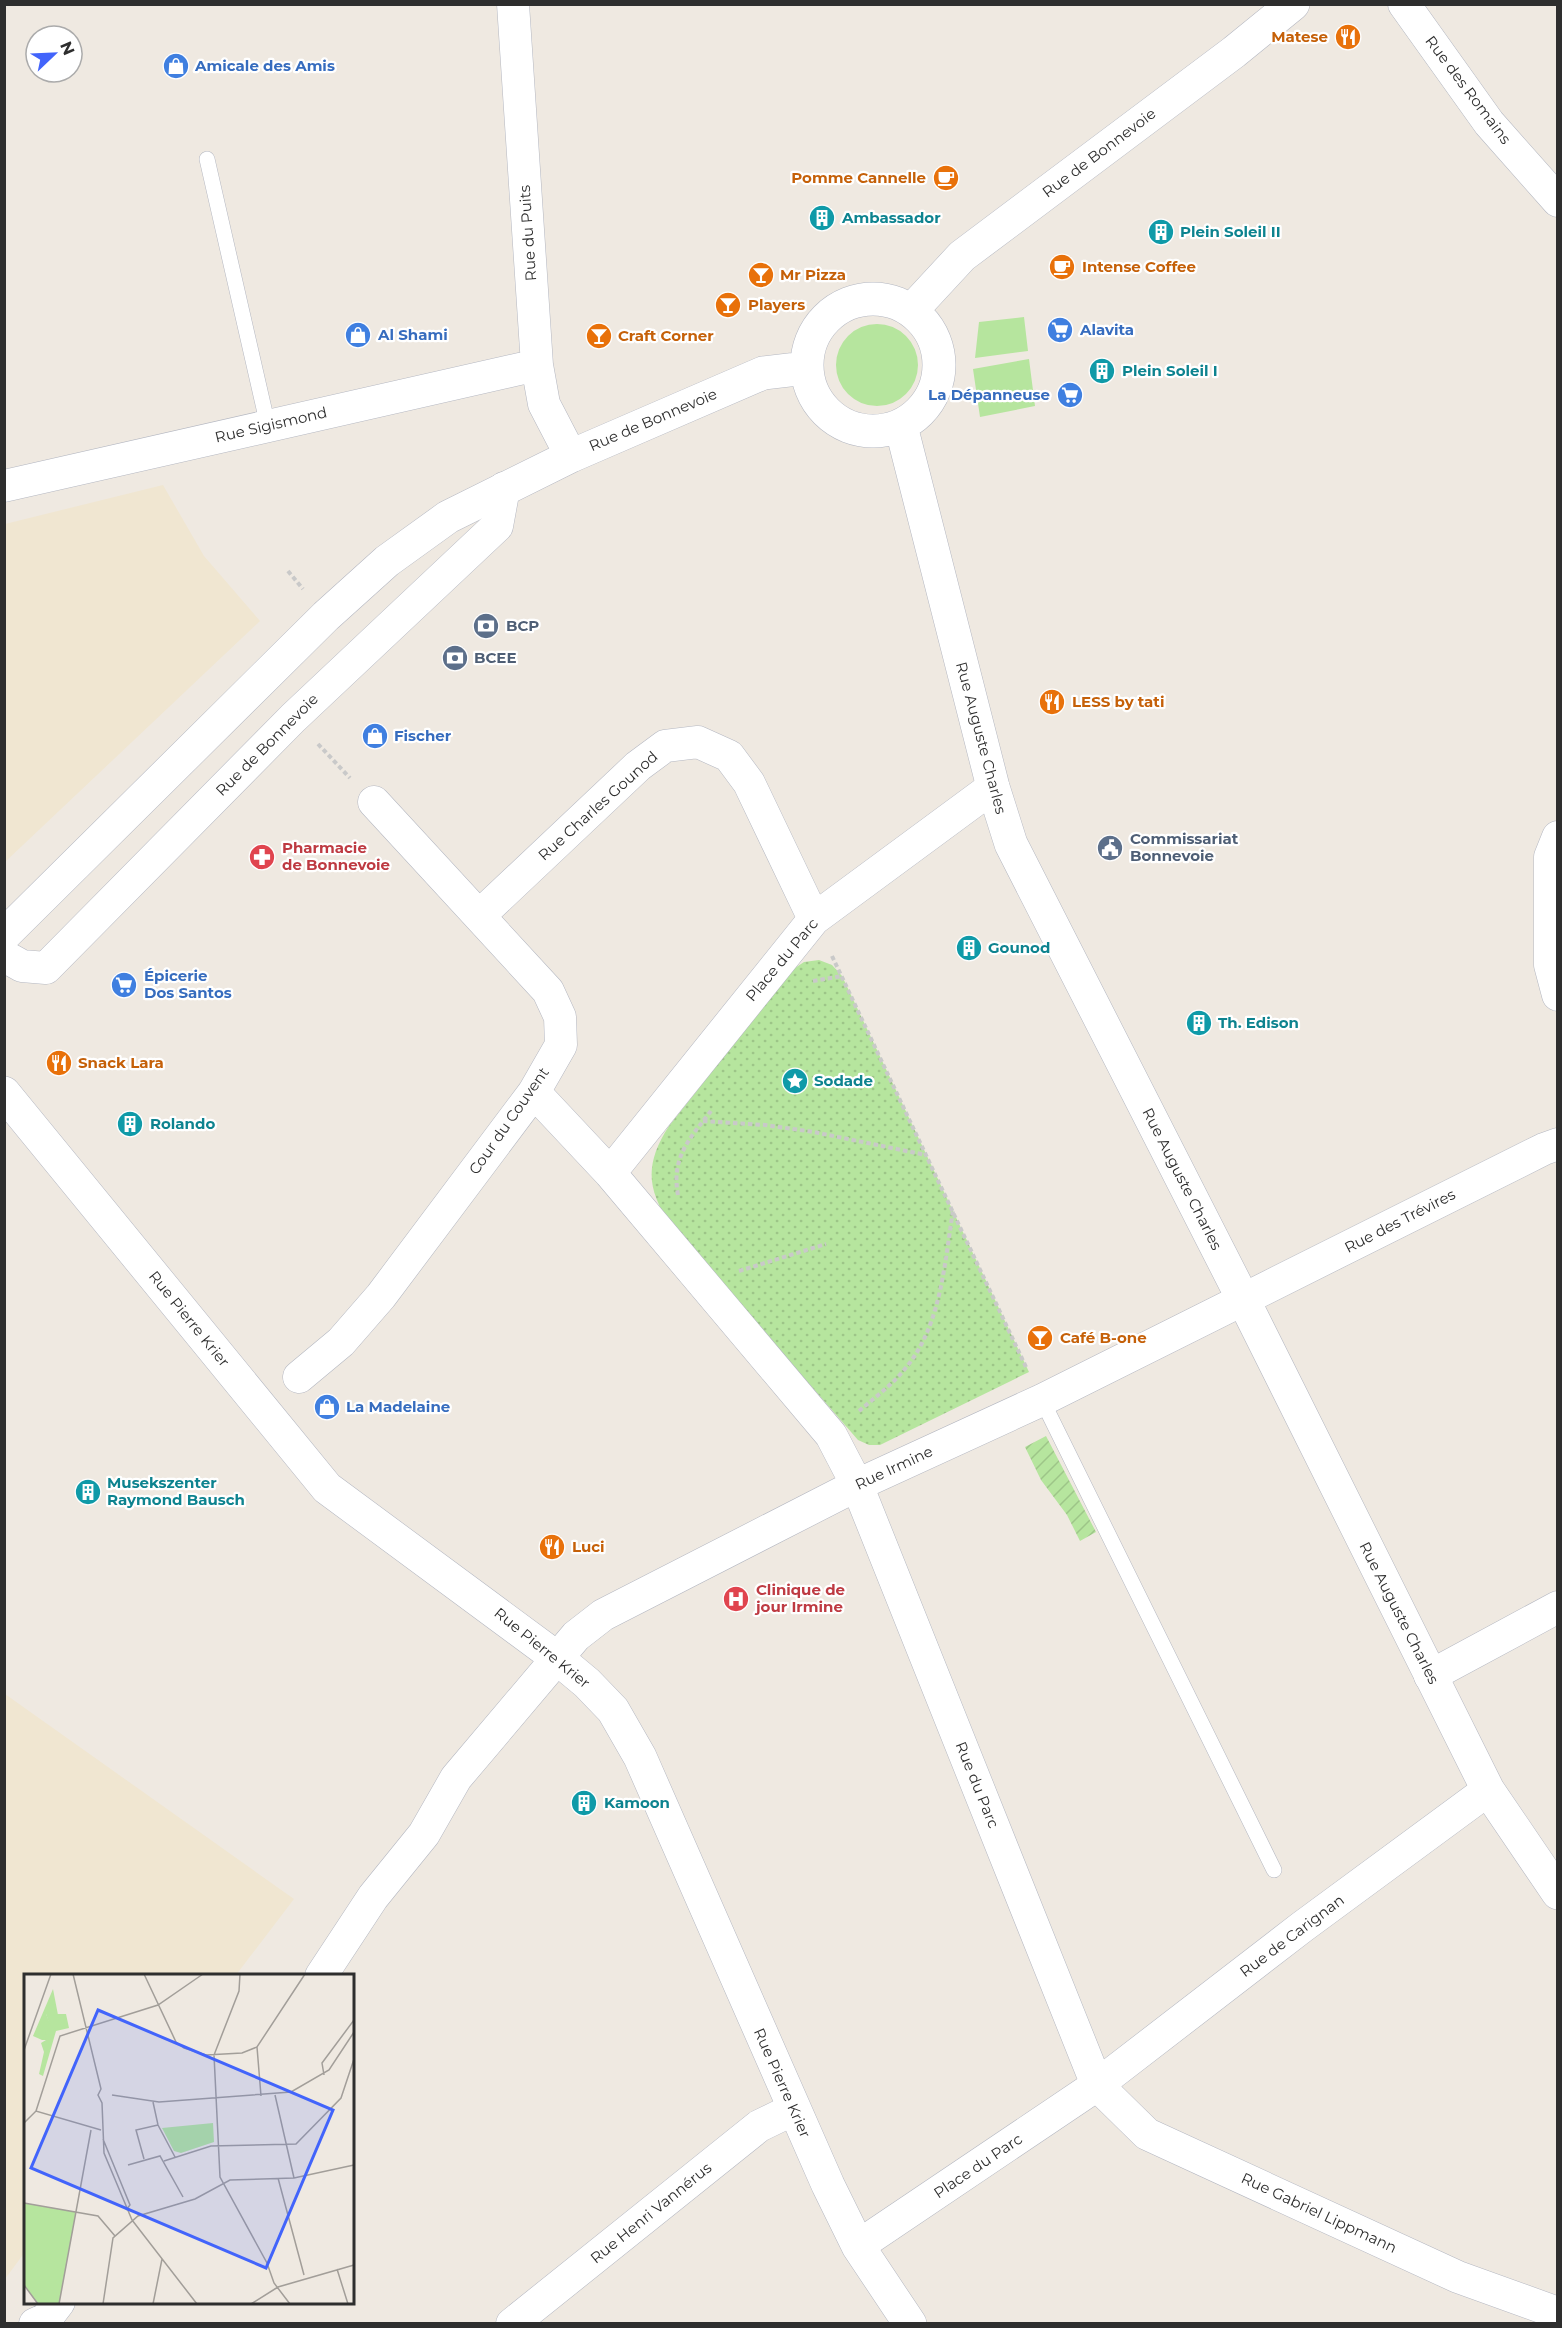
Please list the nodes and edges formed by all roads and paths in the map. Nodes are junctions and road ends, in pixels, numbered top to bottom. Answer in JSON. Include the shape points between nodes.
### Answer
{"nodes":[{"id":1,"x":513,"y":4,"type":"edge"},
{"id":2,"x":1293,"y":4,"type":"edge"},
{"id":3,"x":1404,"y":4,"type":"edge"},
{"id":4,"x":207,"y":159,"type":"dead end"},
{"id":5,"x":1557,"y":201,"type":"edge"},
{"id":6,"x":912,"y":310,"type":"junction"},
{"id":7,"x":537,"y":365,"type":"junction"},
{"id":8,"x":806,"y":369,"type":"junction"},
{"id":9,"x":267,"y":426,"type":"junction"},
{"id":10,"x":901,"y":426,"type":"junction"},
{"id":11,"x":571,"y":456,"type":"junction"},
{"id":12,"x":4,"y":486,"type":"edge"},
{"id":13,"x":504,"y":488,"type":"junction"},
{"id":14,"x":993,"y":787,"type":"junction"},
{"id":15,"x":374,"y":802,"type":"dead end"},
{"id":16,"x":1557,"y":837,"type":"edge"},
{"id":17,"x":479,"y":916,"type":"junction"},
{"id":18,"x":814,"y":919,"type":"junction"},
{"id":19,"x":4,"y":935,"type":"edge"},
{"id":20,"x":4,"y":956,"type":"edge"},
{"id":21,"x":842,"y":976,"type":"junction"},
{"id":22,"x":808,"y":982,"type":"dead end"},
{"id":23,"x":1557,"y":995,"type":"edge"},
{"id":24,"x":534,"y":1092,"type":"junction"},
{"id":25,"x":4,"y":1094,"type":"edge"},
{"id":26,"x":717,"y":1103,"type":"dead end"},
{"id":27,"x":703,"y":1121,"type":"junction"},
{"id":28,"x":1557,"y":1144,"type":"edge"},
{"id":29,"x":927,"y":1155,"type":"junction"},
{"id":30,"x":610,"y":1173,"type":"junction"},
{"id":31,"x":679,"y":1198,"type":"dead end"},
{"id":32,"x":953,"y":1210,"type":"junction"},
{"id":33,"x":826,"y":1244,"type":"dead end"},
{"id":34,"x":730,"y":1274,"type":"dead end"},
{"id":35,"x":1243,"y":1299,"type":"junction"},
{"id":36,"x":1026,"y":1365,"type":"junction"},
{"id":37,"x":1016,"y":1370,"type":"dead end"},
{"id":38,"x":299,"y":1377,"type":"dead end"},
{"id":39,"x":1042,"y":1400,"type":"junction"},
{"id":40,"x":831,"y":1435,"type":"junction"},
{"id":41,"x":857,"y":1485,"type":"junction"},
{"id":42,"x":1557,"y":1607,"type":"edge"},
{"id":43,"x":557,"y":1658,"type":"junction"},
{"id":44,"x":1430,"y":1676,"type":"junction"},
{"id":45,"x":1488,"y":1790,"type":"junction"},
{"id":46,"x":1274,"y":1870,"type":"dead end"},
{"id":47,"x":1557,"y":1893,"type":"edge"},
{"id":48,"x":322,"y":1974,"type":"edge"},
{"id":49,"x":1097,"y":2085,"type":"junction"},
{"id":50,"x":794,"y":2109,"type":"junction"},
{"id":51,"x":858,"y":2246,"type":"junction"},
{"id":52,"x":57,"y":2304,"type":"edge"},
{"id":53,"x":1557,"y":2313,"type":"edge"},
{"id":54,"x":35,"y":2324,"type":"edge"},
{"id":55,"x":512,"y":2324,"type":"edge"},
{"id":56,"x":910,"y":2324,"type":"edge"}],
"edges":[{"from":1,"to":7,"type":"street","name":"Rue du Puits"},
{"from":2,"to":6,"type":"main road","name":"Rue de Bonnevoie","via":[[962,256]]},
{"from":3,"to":5,"type":"street","name":"Rue des Romains","via":[[1489,123]]},
{"from":4,"to":9,"type":"lane"},
{"from":6,"to":8,"type":"main road","via":[[884,298],[855,300],[828,314],[811,339]]},
{"from":6,"to":10,"type":"main road","via":[[934,337],[940,371],[928,404]]},
{"from":7,"to":9,"type":"street","name":"Rue Sigismond"},
{"from":7,"to":11,"type":"street","name":"Rue du Puits","via":[[544,404]]},
{"from":8,"to":10,"type":"main road","via":[[812,394],[835,419],[850,428],[876,432]]},
{"from":8,"to":11,"type":"main road","name":"Rue de Bonnevoie","via":[[763,373]]},
{"from":9,"to":12,"type":"street","name":"Rue Sigismond"},
{"from":10,"to":14,"type":"main road","name":"Rue Auguste Charles"},
{"from":11,"to":13,"type":"main road","name":"Rue de Bonnevoie"},
{"from":13,"to":19,"type":"main road","name":"Rue de Bonnevoie","via":[[448,517],[387,561],[326,616]]},
{"from":13,"to":20,"type":"street","name":"Rue de Bonnevoie","via":[[497,526],[293,718],[46,968],[22,966]]},
{"from":14,"to":18,"type":"street","name":"Place du Parc"},
{"from":14,"to":35,"type":"main road","name":"Rue Auguste Charles","via":[[1011,844]]},
{"from":15,"to":17,"type":"street","name":"Cour du Couvent"},
{"from":16,"to":23,"type":"street","via":[[1550,857],[1550,965]]},
{"from":17,"to":18,"type":"street","name":"Rue Charles Gounod","via":[[638,766],[665,746],[698,742],[729,756],[749,783]]},
{"from":17,"to":24,"type":"street","name":"Cour du Couvent","via":[[548,991],[560,1017],[561,1045]]},
{"from":18,"to":21,"type":"path"},
{"from":18,"to":30,"type":"street","name":"Place du Parc"},
{"from":21,"to":22,"type":"path"},
{"from":21,"to":29,"type":"path"},
{"from":24,"to":30,"type":"street"},
{"from":24,"to":38,"type":"street","name":"Cour du Couvent","via":[[381,1296],[341,1341]]},
{"from":25,"to":43,"type":"main road","name":"Rue Pierre Krier","via":[[327,1488]]},
{"from":26,"to":27,"type":"path"},
{"from":27,"to":29,"type":"path","via":[[804,1130]]},
{"from":27,"to":31,"type":"path","via":[[679,1156],[675,1178]]},
{"from":28,"to":35,"type":"street","name":"Rue des Trévires"},
{"from":29,"to":32,"type":"path"},
{"from":30,"to":40,"type":"street"},
{"from":32,"to":36,"type":"path"},
{"from":32,"to":40,"type":"path","via":[[939,1299],[924,1340],[889,1386]]},
{"from":33,"to":34,"type":"path"},
{"from":35,"to":39,"type":"street","name":"Rue Irmine"},
{"from":35,"to":44,"type":"main road","name":"Rue Auguste Charles"},
{"from":36,"to":37,"type":"path"},
{"from":36,"to":39,"type":"path"},
{"from":39,"to":41,"type":"street","name":"Rue Irmine"},
{"from":39,"to":46,"type":"lane"},
{"from":40,"to":41,"type":"street"},
{"from":41,"to":43,"type":"street","name":"Rue Irmine","via":[[603,1615],[576,1636]]},
{"from":41,"to":49,"type":"street","name":"Rue du Parc"},
{"from":42,"to":44,"type":"street"},
{"from":43,"to":48,"type":"street","name":"Rue Irmine","via":[[456,1778],[424,1834],[373,1897]]},
{"from":43,"to":50,"type":"main road","name":"Rue Pierre Krier","via":[[613,1710],[640,1756]]},
{"from":44,"to":45,"type":"main road","name":"Rue Auguste Charles"},
{"from":45,"to":47,"type":"main road","name":"Rue Auguste Charles"},
{"from":45,"to":49,"type":"street","name":"Rue de Carignan"},
{"from":49,"to":51,"type":"street","name":"Place du Parc"},
{"from":49,"to":53,"type":"street","name":"Rue Gabriel Lippmann","via":[[1147,2134],[1458,2277]]},
{"from":50,"to":51,"type":"main road","name":"Rue Pierre Krier"},
{"from":50,"to":55,"type":"street","name":"Rue Henri Vannérus","via":[[759,2126]]},
{"from":51,"to":56,"type":"main road","name":"Rue Pierre Krier"},
{"from":52,"to":54,"type":"street","via":[[46,2319]]}]}
